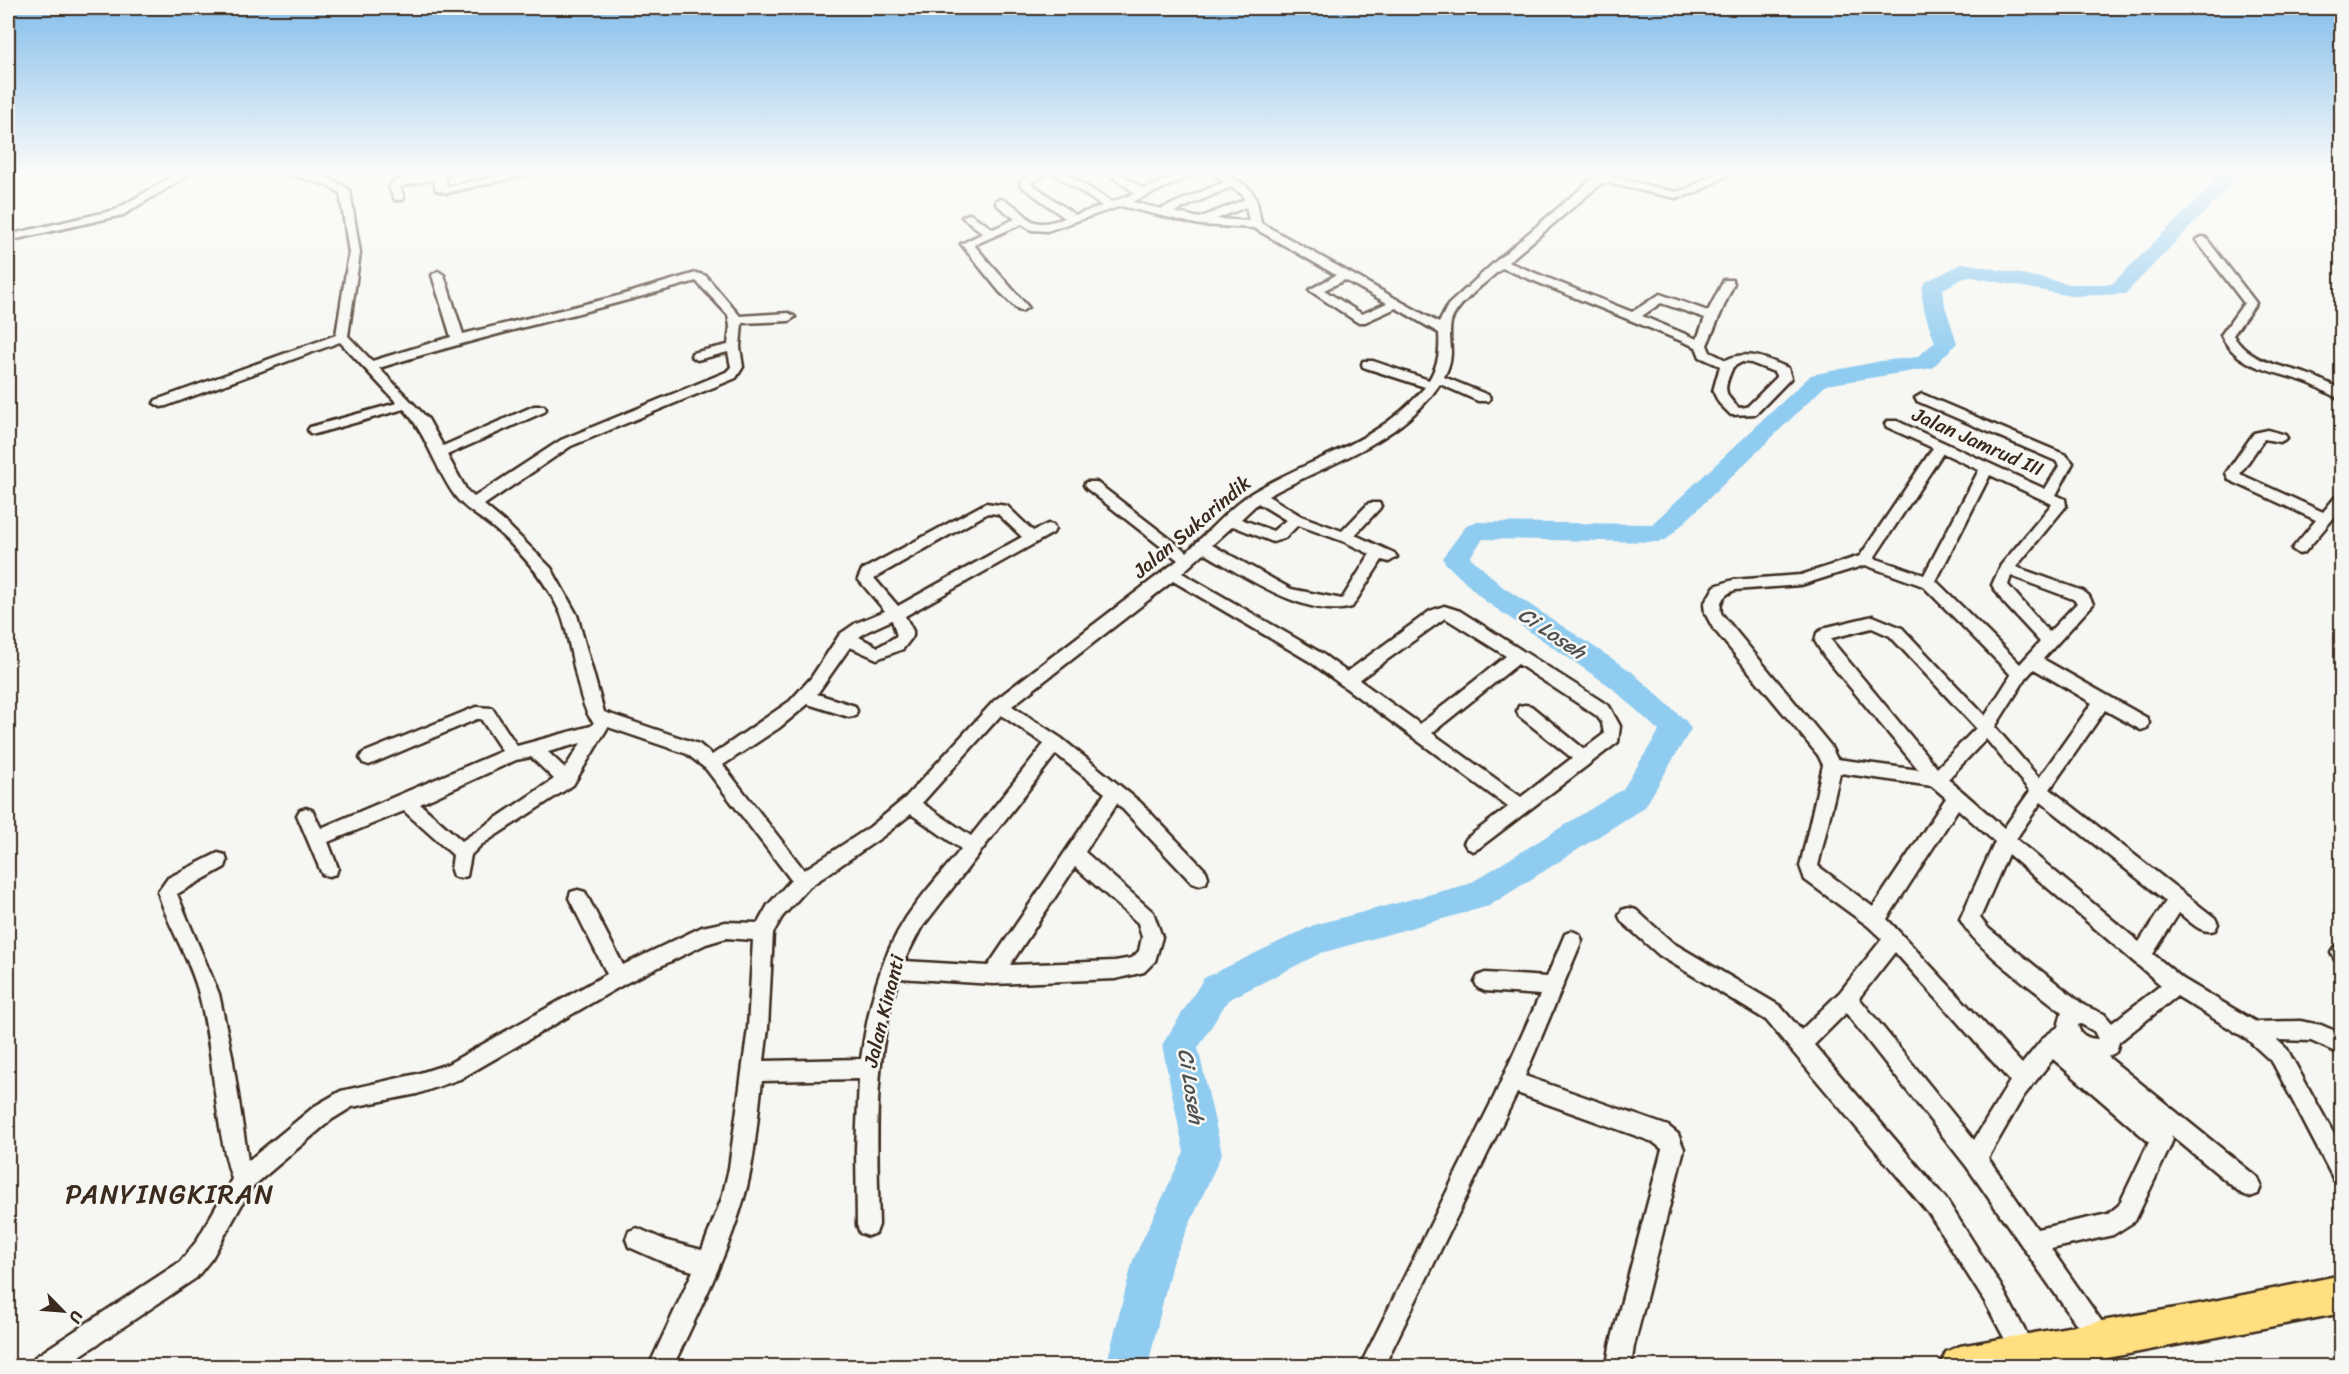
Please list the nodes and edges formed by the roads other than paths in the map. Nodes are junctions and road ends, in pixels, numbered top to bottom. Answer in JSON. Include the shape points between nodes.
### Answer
{"nodes":[{"id":1,"x":353,"y":238,"type":"edge"},
{"id":2,"x":978,"y":238,"type":"edge"},
{"id":3,"x":1280,"y":238,"type":"edge"},
{"id":4,"x":1529,"y":238,"type":"edge"},
{"id":5,"x":2202,"y":240,"type":"dead end"},
{"id":6,"x":1500,"y":263,"type":"junction"},
{"id":7,"x":438,"y":274,"type":"dead end"},
{"id":8,"x":1347,"y":274,"type":"junction"},
{"id":9,"x":1728,"y":283,"type":"dead end"},
{"id":10,"x":1398,"y":303,"type":"junction"},
{"id":11,"x":1022,"y":307,"type":"dead end"},
{"id":12,"x":1712,"y":316,"type":"junction"},
{"id":13,"x":789,"y":317,"type":"dead end"},
{"id":14,"x":1633,"y":317,"type":"junction"},
{"id":15,"x":736,"y":320,"type":"junction"},
{"id":16,"x":1445,"y":331,"type":"junction"},
{"id":17,"x":342,"y":337,"type":"junction"},
{"id":18,"x":458,"y":339,"type":"junction"},
{"id":19,"x":1701,"y":345,"type":"junction"},
{"id":20,"x":734,"y":347,"type":"junction"},
{"id":21,"x":697,"y":356,"type":"dead end"},
{"id":22,"x":1368,"y":364,"type":"dead end"},
{"id":23,"x":1727,"y":365,"type":"junction"},
{"id":24,"x":371,"y":366,"type":"junction"},
{"id":25,"x":1436,"y":382,"type":"junction"},
{"id":26,"x":2342,"y":395,"type":"edge"},
{"id":27,"x":1483,"y":398,"type":"dead end"},
{"id":28,"x":1922,"y":398,"type":"dead end"},
{"id":29,"x":160,"y":404,"type":"dead end"},
{"id":30,"x":408,"y":404,"type":"junction"},
{"id":31,"x":539,"y":409,"type":"dead end"},
{"id":32,"x":1892,"y":424,"type":"dead end"},
{"id":33,"x":315,"y":430,"type":"dead end"},
{"id":34,"x":2280,"y":438,"type":"dead end"},
{"id":35,"x":1941,"y":446,"type":"junction"},
{"id":36,"x":440,"y":453,"type":"junction"},
{"id":37,"x":1987,"y":467,"type":"junction"},
{"id":38,"x":1091,"y":485,"type":"dead end"},
{"id":39,"x":2049,"y":495,"type":"junction"},
{"id":40,"x":1257,"y":496,"type":"junction"},
{"id":41,"x":2342,"y":498,"type":"edge"},
{"id":42,"x":473,"y":505,"type":"junction"},
{"id":43,"x":1374,"y":506,"type":"dead end"},
{"id":44,"x":1296,"y":519,"type":"junction"},
{"id":45,"x":2325,"y":519,"type":"junction"},
{"id":46,"x":1231,"y":520,"type":"junction"},
{"id":47,"x":1048,"y":529,"type":"dead end"},
{"id":48,"x":1347,"y":537,"type":"junction"},
{"id":49,"x":1031,"y":538,"type":"junction"},
{"id":50,"x":1202,"y":546,"type":"junction"},
{"id":51,"x":2299,"y":549,"type":"dead end"},
{"id":52,"x":1188,"y":560,"type":"junction"},
{"id":53,"x":1865,"y":560,"type":"junction"},
{"id":54,"x":2006,"y":569,"type":"junction"},
{"id":55,"x":1172,"y":574,"type":"junction"},
{"id":56,"x":1928,"y":582,"type":"junction"},
{"id":57,"x":897,"y":614,"type":"junction"},
{"id":58,"x":846,"y":638,"type":"junction"},
{"id":59,"x":2049,"y":642,"type":"junction"},
{"id":60,"x":1517,"y":656,"type":"junction"},
{"id":61,"x":2033,"y":661,"type":"junction"},
{"id":62,"x":2020,"y":674,"type":"junction"},
{"id":63,"x":1348,"y":680,"type":"junction"},
{"id":64,"x":806,"y":696,"type":"junction"},
{"id":65,"x":2103,"y":701,"type":"junction"},
{"id":66,"x":1000,"y":706,"type":"junction"},
{"id":67,"x":849,"y":711,"type":"dead end"},
{"id":68,"x":1525,"y":711,"type":"dead end"},
{"id":69,"x":2140,"y":723,"type":"dead end"},
{"id":70,"x":599,"y":726,"type":"junction"},
{"id":71,"x":1986,"y":728,"type":"junction"},
{"id":72,"x":1419,"y":734,"type":"junction"},
{"id":73,"x":1055,"y":743,"type":"junction"},
{"id":74,"x":534,"y":750,"type":"junction"},
{"id":75,"x":513,"y":754,"type":"junction"},
{"id":76,"x":369,"y":758,"type":"dead end"},
{"id":77,"x":1584,"y":758,"type":"junction"},
{"id":78,"x":712,"y":764,"type":"junction"},
{"id":79,"x":1832,"y":765,"type":"junction"},
{"id":80,"x":567,"y":780,"type":"junction"},
{"id":81,"x":1937,"y":780,"type":"junction"},
{"id":82,"x":1115,"y":792,"type":"junction"},
{"id":83,"x":2041,"y":792,"type":"junction"},
{"id":84,"x":1956,"y":797,"type":"junction"},
{"id":85,"x":406,"y":802,"type":"junction"},
{"id":86,"x":910,"y":804,"type":"junction"},
{"id":87,"x":1520,"y":806,"type":"junction"},
{"id":88,"x":306,"y":815,"type":"dead end"},
{"id":89,"x":317,"y":838,"type":"junction"},
{"id":90,"x":2005,"y":840,"type":"junction"},
{"id":91,"x":1473,"y":843,"type":"dead end"},
{"id":92,"x":973,"y":847,"type":"junction"},
{"id":93,"x":462,"y":852,"type":"junction"},
{"id":94,"x":1074,"y":854,"type":"junction"},
{"id":95,"x":218,"y":861,"type":"dead end"},
{"id":96,"x":329,"y":868,"type":"dead end"},
{"id":97,"x":460,"y":870,"type":"dead end"},
{"id":98,"x":1199,"y":877,"type":"dead end"},
{"id":99,"x":802,"y":881,"type":"junction"},
{"id":100,"x":578,"y":898,"type":"dead end"},
{"id":101,"x":2177,"y":900,"type":"junction"},
{"id":102,"x":1629,"y":916,"type":"dead end"},
{"id":103,"x":1875,"y":920,"type":"junction"},
{"id":104,"x":2208,"y":924,"type":"dead end"},
{"id":105,"x":763,"y":932,"type":"junction"},
{"id":106,"x":1894,"y":938,"type":"junction"},
{"id":107,"x":1572,"y":940,"type":"dead end"},
{"id":108,"x":2141,"y":956,"type":"junction"},
{"id":109,"x":892,"y":969,"type":"junction"},
{"id":110,"x":993,"y":975,"type":"junction"},
{"id":111,"x":619,"y":977,"type":"junction"},
{"id":112,"x":1485,"y":982,"type":"dead end"},
{"id":113,"x":2176,"y":985,"type":"junction"},
{"id":114,"x":1554,"y":987,"type":"junction"},
{"id":115,"x":1847,"y":998,"type":"junction"},
{"id":116,"x":2067,"y":1030,"type":"junction"},
{"id":117,"x":2254,"y":1032,"type":"junction"},
{"id":118,"x":2109,"y":1038,"type":"junction"},
{"id":119,"x":1802,"y":1045,"type":"junction"},
{"id":120,"x":2342,"y":1046,"type":"edge"},
{"id":121,"x":2085,"y":1047,"type":"junction"},
{"id":122,"x":869,"y":1069,"type":"junction"},
{"id":123,"x":751,"y":1071,"type":"junction"},
{"id":124,"x":2022,"y":1079,"type":"junction"},
{"id":125,"x":1511,"y":1081,"type":"junction"},
{"id":126,"x":2167,"y":1130,"type":"junction"},
{"id":127,"x":1975,"y":1159,"type":"junction"},
{"id":128,"x":2342,"y":1172,"type":"edge"},
{"id":129,"x":243,"y":1180,"type":"junction"},
{"id":130,"x":2250,"y":1186,"type":"dead end"},
{"id":131,"x":868,"y":1225,"type":"dead end"},
{"id":132,"x":637,"y":1239,"type":"dead end"},
{"id":133,"x":2034,"y":1241,"type":"junction"},
{"id":134,"x":709,"y":1263,"type":"junction"},
{"id":135,"x":2340,"y":1297,"type":"edge"},
{"id":136,"x":2101,"y":1340,"type":"junction"},
{"id":137,"x":2026,"y":1355,"type":"junction"},
{"id":138,"x":44,"y":1366,"type":"edge"},
{"id":139,"x":661,"y":1366,"type":"edge"},
{"id":140,"x":1372,"y":1366,"type":"edge"},
{"id":141,"x":1619,"y":1366,"type":"edge"},
{"id":142,"x":1960,"y":1366,"type":"edge"}],
"edges":[{"from":1,"to":17,"type":"street","via":[[354,261],[342,316]]},
{"from":2,"to":11,"type":"street","via":[[967,244]]},
{"from":3,"to":8,"type":"street"},
{"from":4,"to":6,"type":"street","name":"Jalan Sukarindik"},
{"from":5,"to":26,"type":"street","via":[[2247,297],[2249,307],[2227,335],[2236,349],[2260,364],[2310,379]]},
{"from":6,"to":14,"type":"street"},
{"from":6,"to":16,"type":"street","name":"Jalan Sukarindik","via":[[1452,308]]},
{"from":7,"to":18,"type":"street"},
{"from":8,"to":10,"type":"street"},
{"from":8,"to":10,"type":"street","via":[[1314,290],[1361,319]]},
{"from":9,"to":12,"type":"street"},
{"from":10,"to":16,"type":"street"},
{"from":12,"to":14,"type":"street","via":[[1660,298]]},
{"from":12,"to":19,"type":"street"},
{"from":13,"to":15,"type":"street"},
{"from":14,"to":19,"type":"street"},
{"from":15,"to":18,"type":"street","via":[[702,279],[696,277]]},
{"from":15,"to":20,"type":"street"},
{"from":16,"to":25,"type":"street","name":"Jalan Sukarindik","via":[[1445,360]]},
{"from":17,"to":24,"type":"street"},
{"from":17,"to":29,"type":"street"},
{"from":18,"to":24,"type":"street"},
{"from":19,"to":23,"type":"street","via":[[1705,354]]},
{"from":20,"to":21,"type":"street"},
{"from":20,"to":42,"type":"street","via":[[738,368],[731,375],[566,443]]},
{"from":22,"to":25,"type":"street"},
{"from":23,"to":23,"type":"street","via":[[1734,359],[1749,357],[1783,371],[1784,378],[1751,411],[1736,412],[1718,392]]},
{"from":24,"to":30,"type":"street"},
{"from":25,"to":27,"type":"street"},
{"from":25,"to":40,"type":"street","name":"Jalan Sukarindik","via":[[1416,406],[1379,434]]},
{"from":28,"to":39,"type":"street","via":[[2061,458],[2066,466]]},
{"from":30,"to":33,"type":"street"},
{"from":30,"to":36,"type":"street"},
{"from":31,"to":36,"type":"street"},
{"from":32,"to":35,"type":"street","name":"Jalan Jamrud III"},
{"from":34,"to":45,"type":"street","via":[[2259,436],[2232,475]]},
{"from":35,"to":37,"type":"street","name":"Jalan Jamrud III"},
{"from":35,"to":53,"type":"street"},
{"from":36,"to":42,"type":"street","via":[[458,489]]},
{"from":37,"to":39,"type":"street","name":"Jalan Jamrud III"},
{"from":37,"to":56,"type":"street"},
{"from":38,"to":52,"type":"street"},
{"from":39,"to":54,"type":"street","via":[[2060,506]]},
{"from":40,"to":44,"type":"street"},
{"from":40,"to":46,"type":"street","name":"Jalan Sukarindik"},
{"from":41,"to":45,"type":"street"},
{"from":42,"to":70,"type":"street","via":[[543,568],[569,615]]},
{"from":43,"to":48,"type":"street"},
{"from":44,"to":46,"type":"street","via":[[1272,537]]},
{"from":44,"to":48,"type":"street"},
{"from":45,"to":51,"type":"street"},
{"from":46,"to":50,"type":"street","name":"Jalan Sukarindik"},
{"from":47,"to":49,"type":"street"},
{"from":48,"to":50,"type":"street","via":[[1384,554],[1347,603],[1340,605],[1287,594]]},
{"from":49,"to":57,"type":"street"},
{"from":49,"to":57,"type":"street","via":[[1002,509],[986,508],[873,569],[866,579]]},
{"from":50,"to":52,"type":"street","name":"Jalan Sukarindik"},
{"from":52,"to":55,"type":"street","name":"Jalan Sukarindik"},
{"from":53,"to":56,"type":"street"},
{"from":53,"to":79,"type":"street","via":[[1801,580],[1733,585],[1720,590],[1712,604],[1719,624],[1824,750]]},
{"from":54,"to":59,"type":"street","via":[[2000,580],[2002,592]]},
{"from":54,"to":59,"type":"street","via":[[2084,600],[2085,604]]},
{"from":55,"to":63,"type":"street","via":[[1316,657]]},
{"from":55,"to":66,"type":"street","name":"Jalan Sukarindik"},
{"from":56,"to":62,"type":"street"},
{"from":57,"to":58,"type":"street","via":[[868,622]]},
{"from":57,"to":58,"type":"street","via":[[904,637],[885,650],[873,652]]},
{"from":58,"to":64,"type":"street"},
{"from":59,"to":61,"type":"street"},
{"from":60,"to":63,"type":"street","via":[[1444,612]]},
{"from":60,"to":72,"type":"street"},
{"from":60,"to":77,"type":"street","via":[[1603,711],[1610,720],[1612,737]]},
{"from":61,"to":62,"type":"street"},
{"from":61,"to":65,"type":"street"},
{"from":62,"to":71,"type":"street"},
{"from":63,"to":72,"type":"street"},
{"from":64,"to":67,"type":"street"},
{"from":64,"to":78,"type":"street"},
{"from":65,"to":69,"type":"street"},
{"from":65,"to":83,"type":"street"},
{"from":66,"to":73,"type":"street"},
{"from":66,"to":86,"type":"street","name":"Jalan Sukarindik"},
{"from":68,"to":77,"type":"street"},
{"from":70,"to":74,"type":"street"},
{"from":70,"to":78,"type":"street","via":[[663,737],[693,749]]},
{"from":70,"to":80,"type":"street"},
{"from":71,"to":81,"type":"street"},
{"from":71,"to":81,"type":"street","via":[[1888,627],[1873,621],[1823,637],[1830,652]]},
{"from":71,"to":83,"type":"street"},
{"from":72,"to":87,"type":"street"},
{"from":73,"to":82,"type":"street"},
{"from":73,"to":92,"type":"street","name":"Jalan Kinanti"},
{"from":74,"to":75,"type":"street"},
{"from":74,"to":80,"type":"street"},
{"from":75,"to":76,"type":"street","via":[[486,713],[476,712]]},
{"from":75,"to":85,"type":"street"},
{"from":77,"to":87,"type":"street"},
{"from":78,"to":99,"type":"street"},
{"from":79,"to":81,"type":"street"},
{"from":79,"to":103,"type":"street","via":[[1809,866],[1819,881]]},
{"from":80,"to":93,"type":"street","via":[[496,825]]},
{"from":81,"to":84,"type":"street"},
{"from":82,"to":94,"type":"street"},
{"from":82,"to":98,"type":"street"},
{"from":83,"to":90,"type":"street"},
{"from":83,"to":101,"type":"street"},
{"from":84,"to":90,"type":"street"},
{"from":84,"to":103,"type":"street"},
{"from":85,"to":89,"type":"street"},
{"from":85,"to":93,"type":"street"},
{"from":86,"to":92,"type":"street"},
{"from":86,"to":99,"type":"street","name":"Jalan Sukarindik","via":[[876,832]]},
{"from":87,"to":91,"type":"street"},
{"from":88,"to":89,"type":"street"},
{"from":89,"to":96,"type":"street"},
{"from":90,"to":108,"type":"street"},
{"from":90,"to":116,"type":"street","via":[[1970,919]]},
{"from":92,"to":109,"type":"street","name":"Jalan Kinanti","via":[[901,942]]},
{"from":93,"to":97,"type":"street"},
{"from":94,"to":110,"type":"street"},
{"from":94,"to":110,"type":"street","via":[[1146,918],[1152,937],[1148,955],[1137,966],[1115,970]]},
{"from":95,"to":129,"type":"street","via":[[167,892],[208,991],[225,1073],[235,1156]]},
{"from":99,"to":105,"type":"street","name":"Jalan Sukarindik","via":[[775,911]]},
{"from":100,"to":111,"type":"street"},
{"from":101,"to":104,"type":"street"},
{"from":101,"to":108,"type":"street"},
{"from":102,"to":119,"type":"street","via":[[1666,949],[1773,1013]]},
{"from":103,"to":106,"type":"street"},
{"from":105,"to":111,"type":"street","via":[[726,930],[702,936]]},
{"from":105,"to":123,"type":"street","via":[[758,1028]]},
{"from":106,"to":115,"type":"street"},
{"from":106,"to":124,"type":"street"},
{"from":107,"to":114,"type":"street"},
{"from":108,"to":113,"type":"street"},
{"from":109,"to":110,"type":"street"},
{"from":109,"to":122,"type":"street","name":"Jalan Kinanti"},
{"from":111,"to":129,"type":"street","via":[[453,1072],[348,1098],[323,1113]]},
{"from":112,"to":114,"type":"street"},
{"from":113,"to":117,"type":"street"},
{"from":113,"to":118,"type":"street"},
{"from":114,"to":125,"type":"street"},
{"from":115,"to":119,"type":"street"},
{"from":115,"to":127,"type":"street"},
{"from":116,"to":118,"type":"street","via":[[2095,1019]]},
{"from":116,"to":121,"type":"street"},
{"from":116,"to":124,"type":"street"},
{"from":116,"to":126,"type":"street"},
{"from":117,"to":120,"type":"street","via":[[2317,1031]]},
{"from":117,"to":128,"type":"street","via":[[2280,1056]]},
{"from":118,"to":121,"type":"street","via":[[2109,1045],[2103,1049]]},
{"from":119,"to":137,"type":"street","via":[[1938,1207]]},
{"from":121,"to":126,"type":"street"},
{"from":122,"to":123,"type":"street"},
{"from":122,"to":131,"type":"street","name":"Jalan Kinanti"},
{"from":123,"to":134,"type":"street","via":[[740,1168]]},
{"from":124,"to":127,"type":"street"},
{"from":125,"to":140,"type":"street"},
{"from":125,"to":141,"type":"street","via":[[1660,1134],[1673,1149]]},
{"from":126,"to":130,"type":"street"},
{"from":126,"to":133,"type":"street","via":[[2127,1213],[2119,1220]]},
{"from":127,"to":133,"type":"street"},
{"from":129,"to":138,"type":"street","via":[[204,1250],[188,1270]]},
{"from":132,"to":134,"type":"street","via":[[664,1252]]},
{"from":133,"to":136,"type":"street"},
{"from":134,"to":139,"type":"street"},
{"from":135,"to":136,"type":"highway"},
{"from":136,"to":137,"type":"highway"},
{"from":137,"to":142,"type":"highway"}]}
